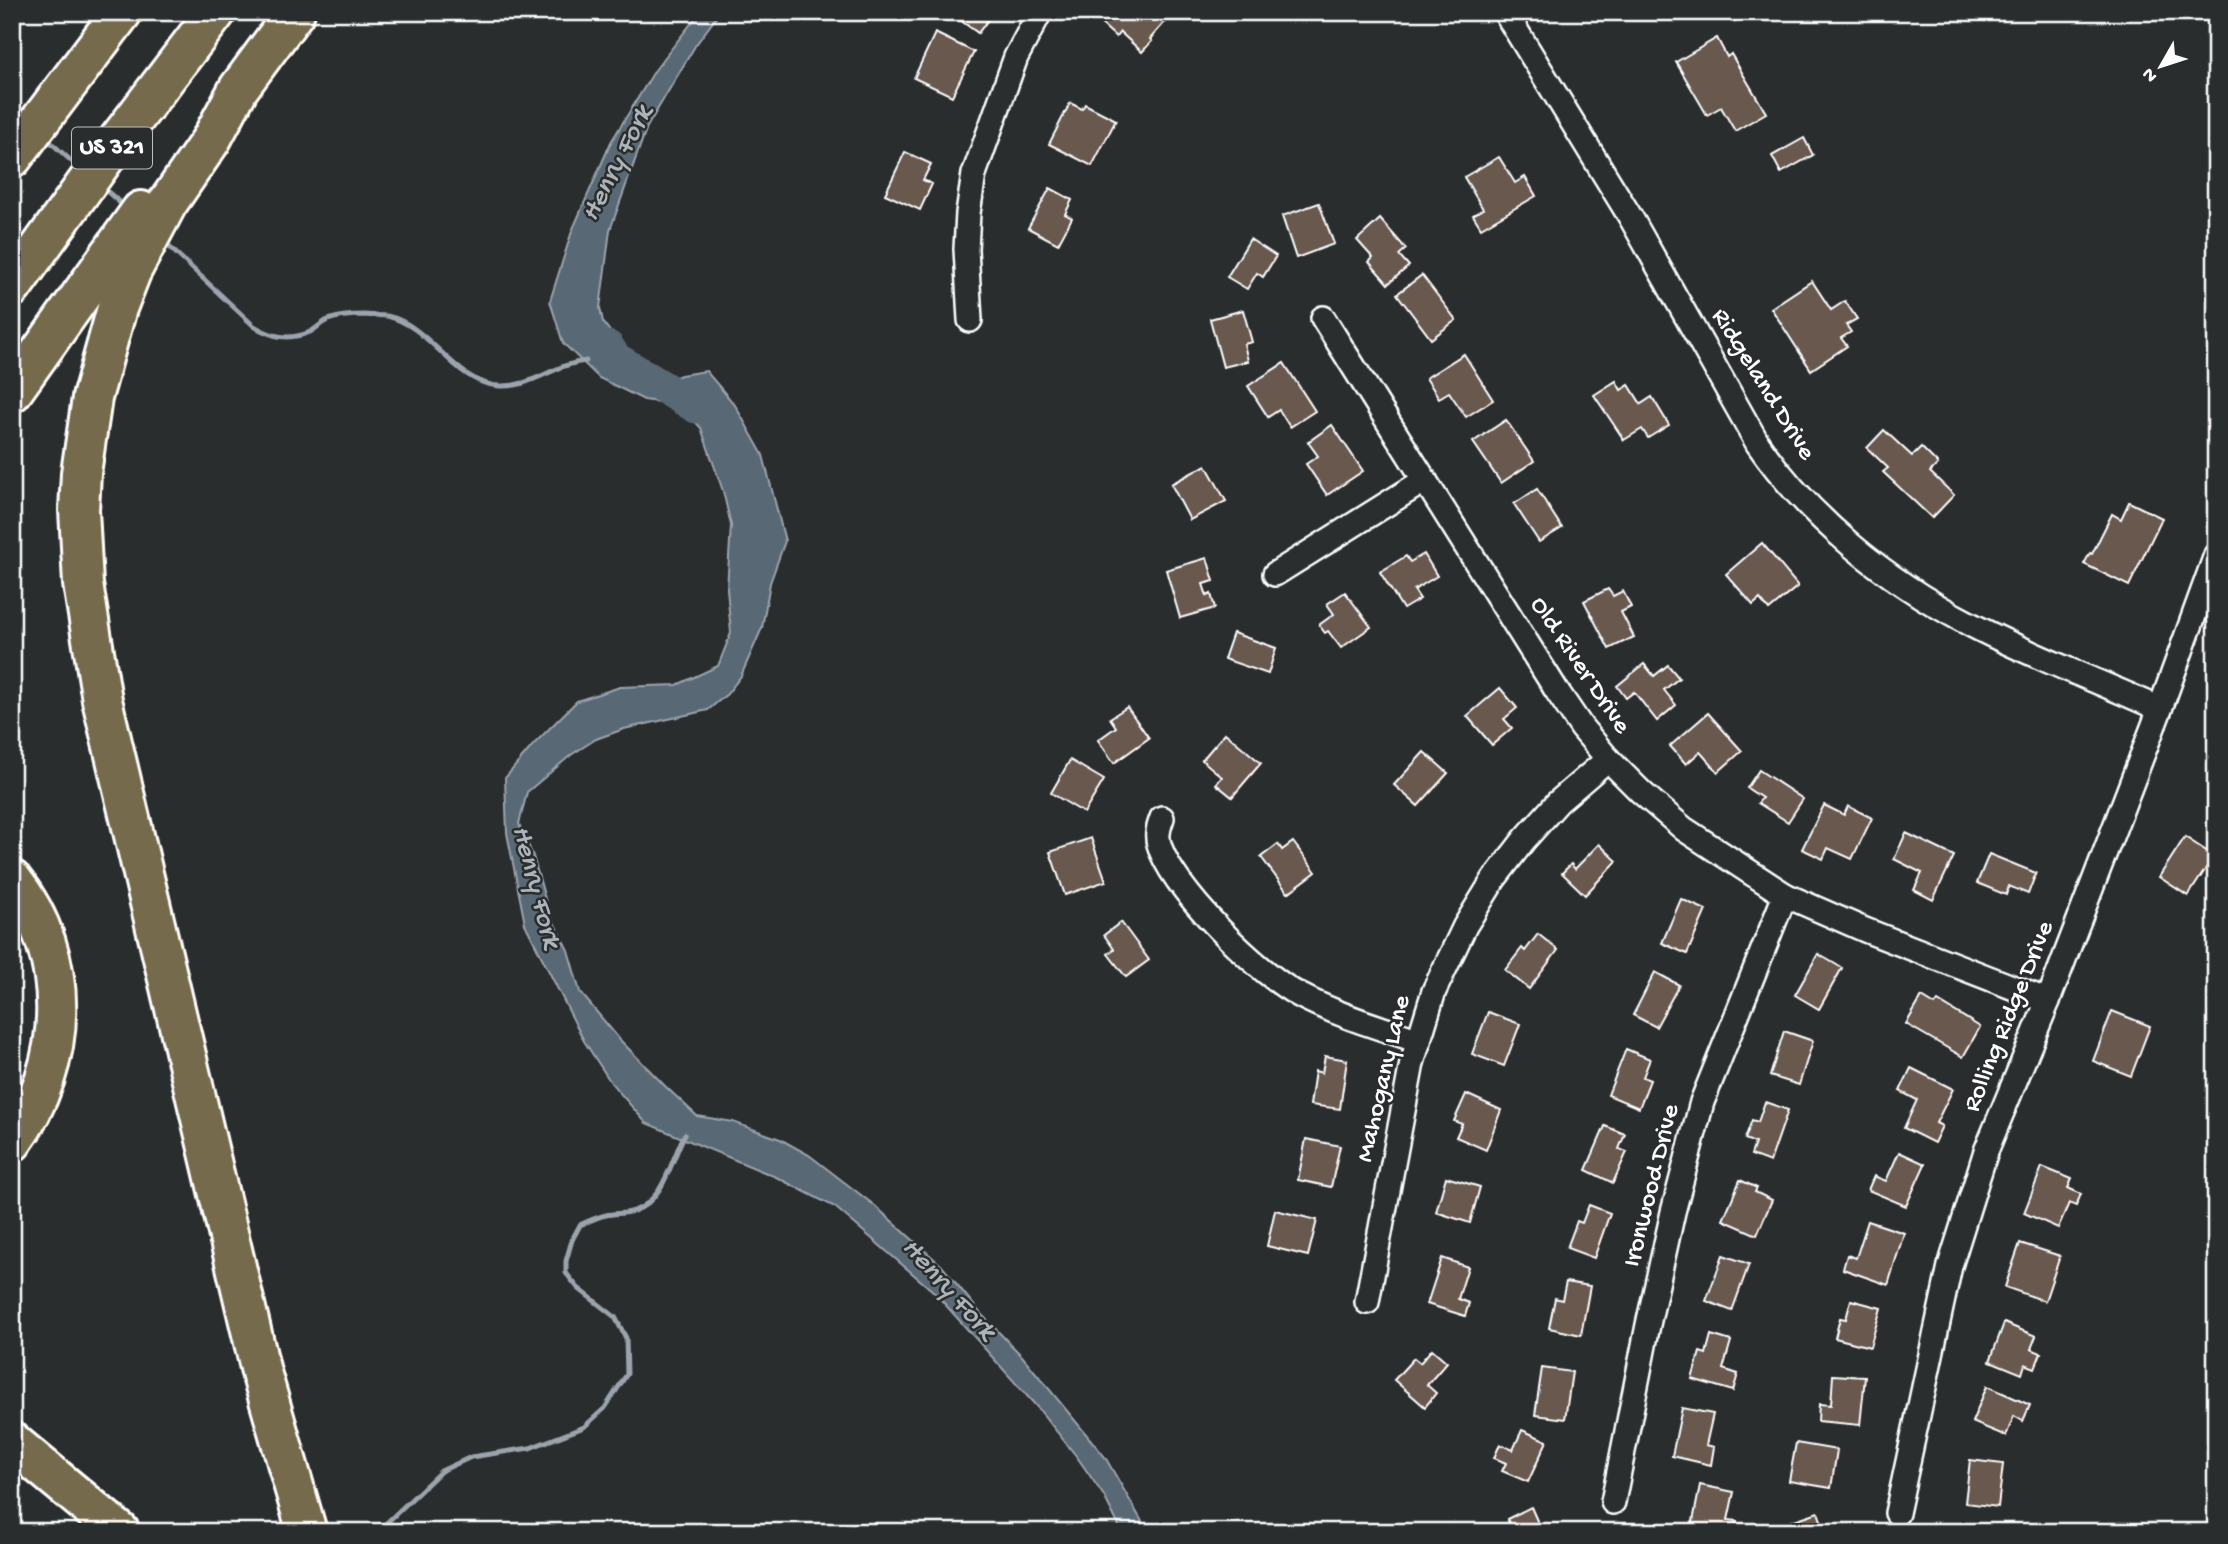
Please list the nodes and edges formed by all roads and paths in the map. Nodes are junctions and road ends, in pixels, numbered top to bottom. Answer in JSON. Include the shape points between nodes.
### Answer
{"nodes":[{"id":1,"x":122,"y":12,"type":"edge"},
{"id":2,"x":216,"y":12,"type":"edge"},
{"id":3,"x":295,"y":12,"type":"edge"},
{"id":4,"x":1040,"y":12,"type":"edge"},
{"id":5,"x":1505,"y":12,"type":"edge"},
{"id":6,"x":239,"y":88,"type":"junction"},
{"id":7,"x":12,"y":158,"type":"edge"},
{"id":8,"x":12,"y":287,"type":"edge"},
{"id":9,"x":1323,"y":318,"type":"dead end"},
{"id":10,"x":970,"y":320,"type":"dead end"},
{"id":11,"x":12,"y":392,"type":"edge"},
{"id":12,"x":1425,"y":480,"type":"junction"},
{"id":13,"x":2216,"y":555,"type":"edge"},
{"id":14,"x":1275,"y":574,"type":"dead end"},
{"id":15,"x":2160,"y":709,"type":"junction"},
{"id":16,"x":1608,"y":759,"type":"junction"},
{"id":17,"x":1162,"y":818,"type":"dead end"},
{"id":18,"x":12,"y":880,"type":"edge"},
{"id":19,"x":1785,"y":895,"type":"junction"},
{"id":20,"x":2048,"y":1001,"type":"junction"},
{"id":21,"x":1419,"y":1041,"type":"junction"},
{"id":22,"x":12,"y":1142,"type":"edge"},
{"id":23,"x":1367,"y":1302,"type":"dead end"},
{"id":24,"x":12,"y":1442,"type":"edge"},
{"id":25,"x":1613,"y":1502,"type":"dead end"},
{"id":26,"x":1897,"y":1513,"type":"dead end"},
{"id":27,"x":120,"y":1532,"type":"edge"},
{"id":28,"x":307,"y":1532,"type":"edge"}],
"edges":[{"from":1,"to":7,"type":"highway","number":"US 321"},
{"from":2,"to":8,"type":"highway","number":"US 321"},
{"from":3,"to":6,"type":"highway"},
{"from":4,"to":10,"type":"street","via":[[1016,57],[974,174],[966,249]]},
{"from":5,"to":15,"type":"street","name":"Ridgeland Drive","via":[[1631,218],[1758,444],[1790,484],[1866,557],[1931,602],[2007,642]]},
{"from":6,"to":11,"type":"highway","via":[[199,130]]},
{"from":6,"to":28,"type":"highway","via":[[211,140],[167,204],[117,308],[85,437],[79,510],[83,584],[102,701],[261,1372]]},
{"from":9,"to":12,"type":"street","name":"Old River Drive"},
{"from":12,"to":14,"type":"street"},
{"from":12,"to":16,"type":"street","name":"Old River Drive","via":[[1557,691]]},
{"from":13,"to":15,"type":"street","name":"Rolling Ridge Drive"},
{"from":15,"to":20,"type":"street","name":"Rolling Ridge Drive"},
{"from":16,"to":19,"type":"street","name":"Old River Drive","via":[[1684,829]]},
{"from":16,"to":21,"type":"street","name":"Mahogany Lane","via":[[1558,802],[1494,879],[1434,991]]},
{"from":17,"to":21,"type":"street","via":[[1158,843],[1170,868],[1207,915],[1268,975],[1339,1014]]},
{"from":18,"to":22,"type":"highway","via":[[25,896],[49,950],[57,1010],[44,1086]]},
{"from":19,"to":20,"type":"street","name":"Old River Drive"},
{"from":19,"to":25,"type":"street","name":"Ironwood Drive","via":[[1702,1102],[1667,1237]]},
{"from":20,"to":26,"type":"street","name":"Rolling Ridge Drive","via":[[1986,1151],[1950,1266]]},
{"from":21,"to":23,"type":"street","name":"Mahogany Lane"},
{"from":24,"to":27,"type":"highway"}]}
